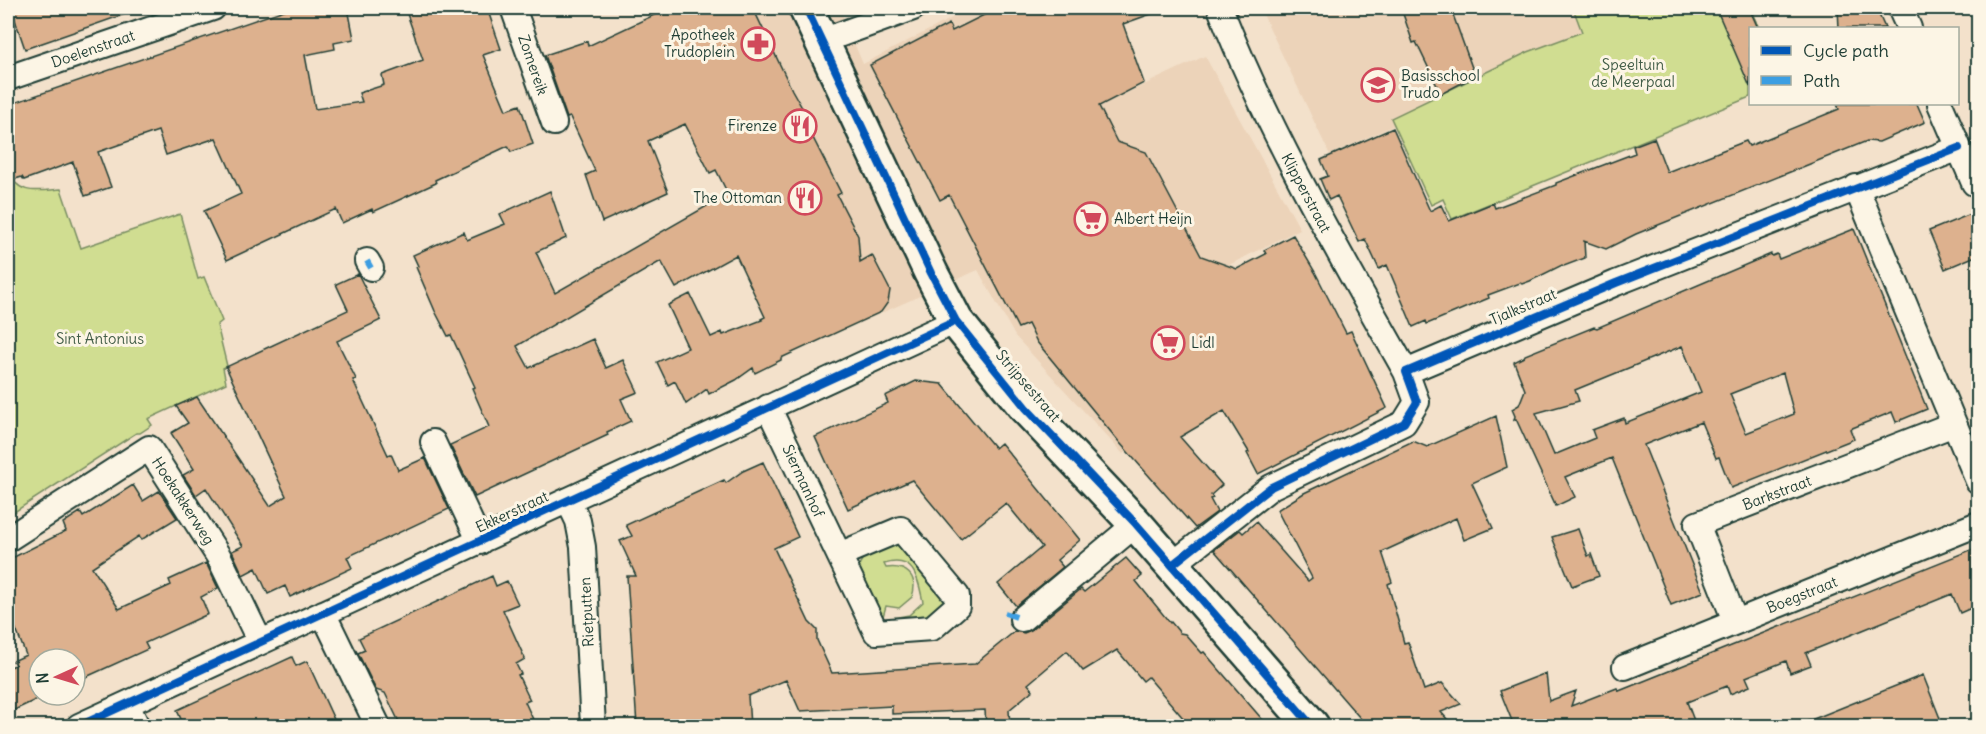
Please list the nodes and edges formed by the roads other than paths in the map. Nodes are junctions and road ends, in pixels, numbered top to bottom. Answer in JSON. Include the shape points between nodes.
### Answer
{"nodes":[{"id":1,"x":213,"y":8,"type":"edge"},
{"id":2,"x":513,"y":8,"type":"edge"},
{"id":3,"x":806,"y":8,"type":"edge"},
{"id":4,"x":913,"y":8,"type":"edge"},
{"id":5,"x":1220,"y":8,"type":"edge"},
{"id":6,"x":1900,"y":8,"type":"edge"},
{"id":7,"x":1909,"y":27,"type":"edge"},
{"id":8,"x":822,"y":41,"type":"junction"},
{"id":9,"x":8,"y":78,"type":"edge"},
{"id":10,"x":1940,"y":105,"type":"edge"},
{"id":11,"x":554,"y":123,"type":"dead end"},
{"id":12,"x":1959,"y":148,"type":"junction"},
{"id":13,"x":1978,"y":184,"type":"edge"},
{"id":14,"x":1856,"y":187,"type":"junction"},
{"id":15,"x":956,"y":321,"type":"junction"},
{"id":16,"x":1406,"y":372,"type":"junction"},
{"id":17,"x":768,"y":406,"type":"junction"},
{"id":18,"x":1954,"y":424,"type":"junction"},
{"id":19,"x":433,"y":442,"type":"dead end"},
{"id":20,"x":1978,"y":481,"type":"edge"},
{"id":21,"x":568,"y":500,"type":"junction"},
{"id":22,"x":1136,"y":524,"type":"junction"},
{"id":23,"x":1978,"y":524,"type":"edge"},
{"id":24,"x":8,"y":539,"type":"edge"},
{"id":25,"x":480,"y":542,"type":"junction"},
{"id":26,"x":839,"y":555,"type":"junction"},
{"id":27,"x":1172,"y":565,"type":"junction"},
{"id":28,"x":323,"y":613,"type":"junction"},
{"id":29,"x":1022,"y":619,"type":"dead end"},
{"id":30,"x":1735,"y":621,"type":"junction"},
{"id":31,"x":260,"y":642,"type":"junction"},
{"id":32,"x":1625,"y":667,"type":"dead end"},
{"id":33,"x":127,"y":705,"type":"junction"},
{"id":34,"x":79,"y":726,"type":"edge"},
{"id":35,"x":137,"y":726,"type":"edge"},
{"id":36,"x":378,"y":726,"type":"edge"},
{"id":37,"x":593,"y":726,"type":"edge"},
{"id":38,"x":1312,"y":726,"type":"edge"}],
"edges":[{"from":1,"to":9,"type":"street","name":"Doelenstraat"},
{"from":2,"to":11,"type":"street","name":"Zomereik"},
{"from":3,"to":8,"type":"street","name":"Strijpsestraat"},
{"from":4,"to":8,"type":"street"},
{"from":5,"to":16,"type":"street","name":"Klipperstraat","via":[[1243,67],[1301,185]]},
{"from":6,"to":7,"type":"street"},
{"from":8,"to":15,"type":"street","name":"Strijpsestraat"},
{"from":10,"to":12,"type":"street"},
{"from":12,"to":13,"type":"street","via":[[1974,183]]},
{"from":12,"to":14,"type":"street","name":"Tjalkstraat"},
{"from":14,"to":16,"type":"street","name":"Tjalkstraat"},
{"from":14,"to":18,"type":"street"},
{"from":15,"to":17,"type":"street","name":"Ekkerstraat"},
{"from":15,"to":22,"type":"street","name":"Strijpsestraat","via":[[1026,408]]},
{"from":16,"to":27,"type":"street","via":[[1417,402],[1404,423],[1270,487]]},
{"from":17,"to":21,"type":"street","name":"Ekkerstraat"},
{"from":17,"to":26,"type":"street","name":"Siermanhof"},
{"from":18,"to":20,"type":"street"},
{"from":18,"to":30,"type":"street","name":"Barkstraat","via":[[1697,524]]},
{"from":19,"to":25,"type":"street"},
{"from":21,"to":25,"type":"street","name":"Ekkerstraat"},
{"from":21,"to":37,"type":"street","name":"Rietputten","via":[[578,521],[583,547]]},
{"from":22,"to":27,"type":"street","name":"Strijpsestraat"},
{"from":22,"to":29,"type":"street"},
{"from":23,"to":30,"type":"street","name":"Boegstraat"},
{"from":24,"to":31,"type":"street","name":"Hoekakkerweg","via":[[149,448],[219,557]]},
{"from":25,"to":28,"type":"street","name":"Ekkerstraat"},
{"from":26,"to":26,"type":"street","name":"Siermanhof","via":[[901,529],[957,596],[957,606],[932,628],[876,632]]},
{"from":27,"to":38,"type":"street","name":"Strijpsestraat"},
{"from":28,"to":31,"type":"street","name":"Ekkerstraat"},
{"from":28,"to":36,"type":"street"},
{"from":30,"to":32,"type":"street","name":"Boegstraat"},
{"from":31,"to":33,"type":"street","name":"Ekkerstraat"},
{"from":33,"to":34,"type":"street","name":"Ekkerstraat"},
{"from":33,"to":35,"type":"street"}]}
